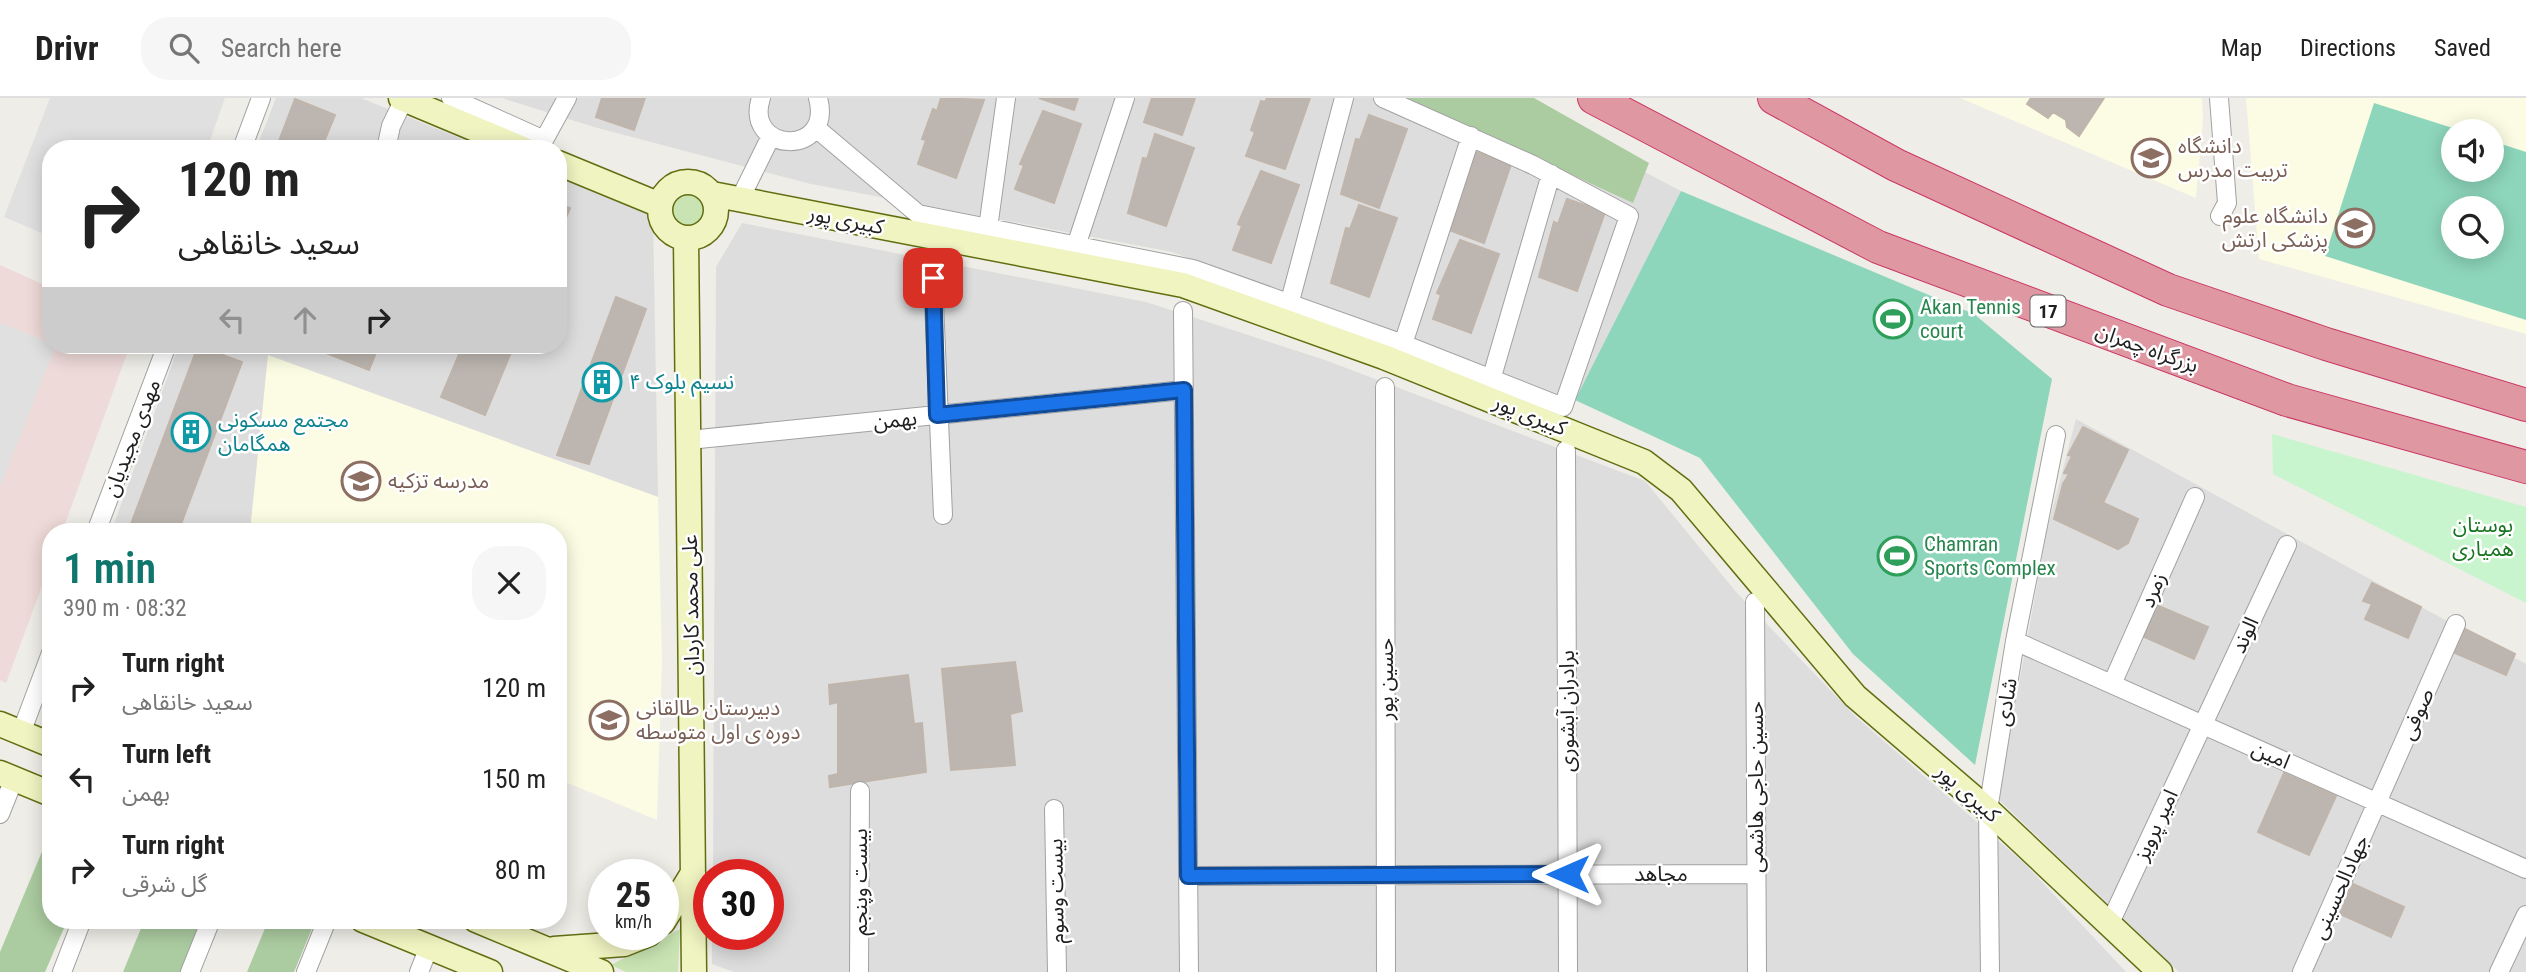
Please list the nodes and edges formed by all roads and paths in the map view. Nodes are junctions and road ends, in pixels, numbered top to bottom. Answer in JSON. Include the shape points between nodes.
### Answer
{"nodes":[{"id":1,"x":261,"y":98,"type":"edge"},
{"id":2,"x":451,"y":98,"type":"edge"},
{"id":3,"x":567,"y":98,"type":"edge"},
{"id":4,"x":761,"y":98,"type":"edge"},
{"id":5,"x":818,"y":98,"type":"edge"},
{"id":6,"x":1006,"y":98,"type":"edge"},
{"id":7,"x":1125,"y":98,"type":"edge"},
{"id":8,"x":1344,"y":98,"type":"edge"},
{"id":9,"x":1383,"y":98,"type":"edge"},
{"id":10,"x":1594,"y":98,"type":"edge"},
{"id":11,"x":1774,"y":98,"type":"edge"},
{"id":12,"x":2219,"y":98,"type":"edge"},
{"id":13,"x":403,"y":99,"type":"edge"},
{"id":14,"x":816,"y":128,"type":"junction"},
{"id":15,"x":771,"y":136,"type":"junction"},
{"id":16,"x":1471,"y":136,"type":"junction"},
{"id":17,"x":245,"y":140,"type":"edge"},
{"id":18,"x":388,"y":140,"type":"edge"},
{"id":19,"x":501,"y":140,"type":"edge"},
{"id":20,"x":567,"y":167,"type":"edge"},
{"id":21,"x":1551,"y":174,"type":"junction"},
{"id":22,"x":712,"y":194,"type":"junction"},
{"id":23,"x":740,"y":200,"type":"junction"},
{"id":24,"x":660,"y":205,"type":"junction"},
{"id":25,"x":2220,"y":216,"type":"dead end"},
{"id":26,"x":988,"y":228,"type":"junction"},
{"id":27,"x":686,"y":238,"type":"junction"},
{"id":28,"x":1076,"y":246,"type":"junction"},
{"id":29,"x":933,"y":278,"type":"dead end"},
{"id":30,"x":1289,"y":304,"type":"junction"},
{"id":31,"x":1184,"y":311,"type":"dead end"},
{"id":32,"x":1403,"y":344,"type":"junction"},
{"id":33,"x":164,"y":354,"type":"edge"},
{"id":34,"x":1491,"y":380,"type":"junction"},
{"id":35,"x":1385,"y":387,"type":"dead end"},
{"id":36,"x":1184,"y":390,"type":"junction"},
{"id":37,"x":2526,"y":405,"type":"edge"},
{"id":38,"x":937,"y":415,"type":"junction"},
{"id":39,"x":2056,"y":435,"type":"dead end"},
{"id":40,"x":689,"y":440,"type":"junction"},
{"id":41,"x":1566,"y":450,"type":"dead end"},
{"id":42,"x":2526,"y":467,"type":"edge"},
{"id":43,"x":2195,"y":497,"type":"dead end"},
{"id":44,"x":943,"y":515,"type":"dead end"},
{"id":45,"x":99,"y":523,"type":"edge"},
{"id":46,"x":2287,"y":545,"type":"dead end"},
{"id":47,"x":1755,"y":602,"type":"dead end"},
{"id":48,"x":2456,"y":624,"type":"dead end"},
{"id":49,"x":2015,"y":641,"type":"junction"},
{"id":50,"x":42,"y":669,"type":"edge"},
{"id":51,"x":2112,"y":684,"type":"junction"},
{"id":52,"x":2203,"y":724,"type":"junction"},
{"id":53,"x":10,"y":728,"type":"edge"},
{"id":54,"x":42,"y":741,"type":"edge"},
{"id":55,"x":7,"y":776,"type":"edge"},
{"id":56,"x":42,"y":790,"type":"edge"},
{"id":57,"x":860,"y":792,"type":"dead end"},
{"id":58,"x":2377,"y":803,"type":"junction"},
{"id":59,"x":1055,"y":809,"type":"dead end"},
{"id":60,"x":1988,"y":810,"type":"junction"},
{"id":61,"x":0,"y":814,"type":"edge"},
{"id":62,"x":695,"y":859,"type":"edge"},
{"id":63,"x":2526,"y":869,"type":"edge"},
{"id":64,"x":693,"y":872,"type":"edge"},
{"id":65,"x":1568,"y":874,"type":"junction"},
{"id":66,"x":1756,"y":874,"type":"junction"},
{"id":67,"x":1386,"y":875,"type":"junction"},
{"id":68,"x":1188,"y":876,"type":"junction"},
{"id":69,"x":679,"y":896,"type":"edge"},
{"id":70,"x":2526,"y":915,"type":"edge"},
{"id":71,"x":2109,"y":925,"type":"junction"},
{"id":72,"x":79,"y":929,"type":"edge"},
{"id":73,"x":207,"y":929,"type":"edge"},
{"id":74,"x":323,"y":929,"type":"edge"},
{"id":75,"x":384,"y":929,"type":"edge"},
{"id":76,"x":497,"y":929,"type":"edge"},
{"id":77,"x":429,"y":947,"type":"junction"},
{"id":78,"x":588,"y":947,"type":"edge"},
{"id":79,"x":547,"y":950,"type":"junction"},
{"id":80,"x":694,"y":950,"type":"edge"},
{"id":81,"x":62,"y":972,"type":"edge"},
{"id":82,"x":190,"y":972,"type":"edge"},
{"id":83,"x":306,"y":972,"type":"edge"},
{"id":84,"x":419,"y":972,"type":"edge"},
{"id":85,"x":489,"y":972,"type":"edge"},
{"id":86,"x":601,"y":972,"type":"edge"},
{"id":87,"x":694,"y":972,"type":"edge"},
{"id":88,"x":859,"y":972,"type":"edge"},
{"id":89,"x":1057,"y":972,"type":"edge"},
{"id":90,"x":1189,"y":972,"type":"edge"},
{"id":91,"x":1386,"y":972,"type":"edge"},
{"id":92,"x":1568,"y":972,"type":"edge"},
{"id":93,"x":1756,"y":972,"type":"edge"},
{"id":94,"x":1990,"y":972,"type":"edge"},
{"id":95,"x":2160,"y":972,"type":"edge"},
{"id":96,"x":2302,"y":972,"type":"edge"},
{"id":97,"x":2499,"y":972,"type":"edge"}],
"edges":[{"from":1,"to":17,"type":"street"},
{"from":2,"to":3,"type":"street","via":[[544,140]]},
{"from":4,"to":15,"type":"street","via":[[760,120]]},
{"from":5,"to":14,"type":"street","via":[[821,109]]},
{"from":6,"to":26,"type":"street"},
{"from":7,"to":28,"type":"street"},
{"from":8,"to":30,"type":"street"},
{"from":9,"to":16,"type":"street"},
{"from":10,"to":42,"type":"highway","name":"بزرگراه چمران","number":"17","via":[[1878,247],[2287,400]]},
{"from":11,"to":37,"type":"highway","via":[[1896,165],[2168,290]]},
{"from":12,"to":25,"type":"street","via":[[2227,203]]},
{"from":13,"to":18,"type":"street"},
{"from":13,"to":19,"type":"street"},
{"from":14,"to":15,"type":"street","via":[[800,141]]},
{"from":14,"to":26,"type":"street","via":[[918,214]]},
{"from":15,"to":23,"type":"street"},
{"from":16,"to":21,"type":"street"},
{"from":16,"to":32,"type":"street"},
{"from":20,"to":24,"type":"street"},
{"from":21,"to":34,"type":"street"},
{"from":21,"to":34,"type":"street","via":[[1629,216],[1563,407]]},
{"from":22,"to":23,"type":"street","name":"کبیری پور"},
{"from":22,"to":24,"type":"street","via":[[687,181],[669,189]]},
{"from":22,"to":27,"type":"street","via":[[717,211],[710,228]]},
{"from":23,"to":60,"type":"street","name":"کبیری پور","via":[[1183,285],[1384,357],[1644,462],[1681,490],[1855,696]]},
{"from":24,"to":27,"type":"street","via":[[663,223]]},
{"from":26,"to":28,"type":"street"},
{"from":27,"to":40,"type":"street","name":"علی محمد کاردان"},
{"from":28,"to":30,"type":"street","via":[[1193,269]]},
{"from":29,"to":38,"type":"street"},
{"from":30,"to":32,"type":"street"},
{"from":31,"to":36,"type":"street"},
{"from":32,"to":34,"type":"street"},
{"from":33,"to":45,"type":"street","name":"مهدی مجیدیان"},
{"from":35,"to":67,"type":"street","name":"حسین پور"},
{"from":36,"to":38,"type":"street","name":"بهمن"},
{"from":36,"to":68,"type":"street"},
{"from":38,"to":40,"type":"street","name":"بهمن"},
{"from":38,"to":44,"type":"street"},
{"from":39,"to":49,"type":"street","name":"شادی"},
{"from":40,"to":62,"type":"street","name":"علی محمد کاردان"},
{"from":41,"to":65,"type":"street","name":"برادران آبشوری"},
{"from":43,"to":51,"type":"street","name":"زمرد"},
{"from":46,"to":52,"type":"street","name":"الوند"},
{"from":47,"to":66,"type":"street","name":"حسین حاجی هاشمی"},
{"from":48,"to":58,"type":"street","name":"صوفی"},
{"from":49,"to":51,"type":"street","name":"امین"},
{"from":49,"to":60,"type":"street","name":"شادی"},
{"from":50,"to":53,"type":"street"},
{"from":51,"to":52,"type":"street","name":"امین"},
{"from":52,"to":58,"type":"street","name":"امین"},
{"from":52,"to":71,"type":"street","name":"امیر پرویز"},
{"from":53,"to":54,"type":"street"},
{"from":55,"to":56,"type":"street"},
{"from":55,"to":61,"type":"street"},
{"from":57,"to":88,"type":"street","name":"بیست وپنجم"},
{"from":58,"to":63,"type":"street","name":"امین"},
{"from":58,"to":96,"type":"street","name":"جهادالحسینی"},
{"from":59,"to":89,"type":"street","name":"بیست وسوم"},
{"from":60,"to":71,"type":"street","name":"کبیری پور"},
{"from":60,"to":94,"type":"street","name":"شادی"},
{"from":64,"to":69,"type":"street"},
{"from":65,"to":66,"type":"street","name":"مجاهد"},
{"from":65,"to":67,"type":"street","name":"مجاهد"},
{"from":65,"to":92,"type":"street","name":"برادران آبشوری"},
{"from":66,"to":93,"type":"street","name":"حسین حاجی هاشمی"},
{"from":67,"to":68,"type":"street","name":"مجاهد"},
{"from":67,"to":91,"type":"street","name":"حسین پور"},
{"from":68,"to":90,"type":"street"},
{"from":70,"to":97,"type":"street"},
{"from":71,"to":95,"type":"street","name":"کبیری پور"},
{"from":72,"to":81,"type":"street"},
{"from":73,"to":82,"type":"street"},
{"from":74,"to":83,"type":"street"},
{"from":75,"to":77,"type":"street"},
{"from":76,"to":79,"type":"street"},
{"from":77,"to":84,"type":"street"},
{"from":77,"to":85,"type":"street"},
{"from":78,"to":79,"type":"street"},
{"from":79,"to":86,"type":"street"},
{"from":80,"to":87,"type":"street","name":"علی محمد کاردان"}]}
